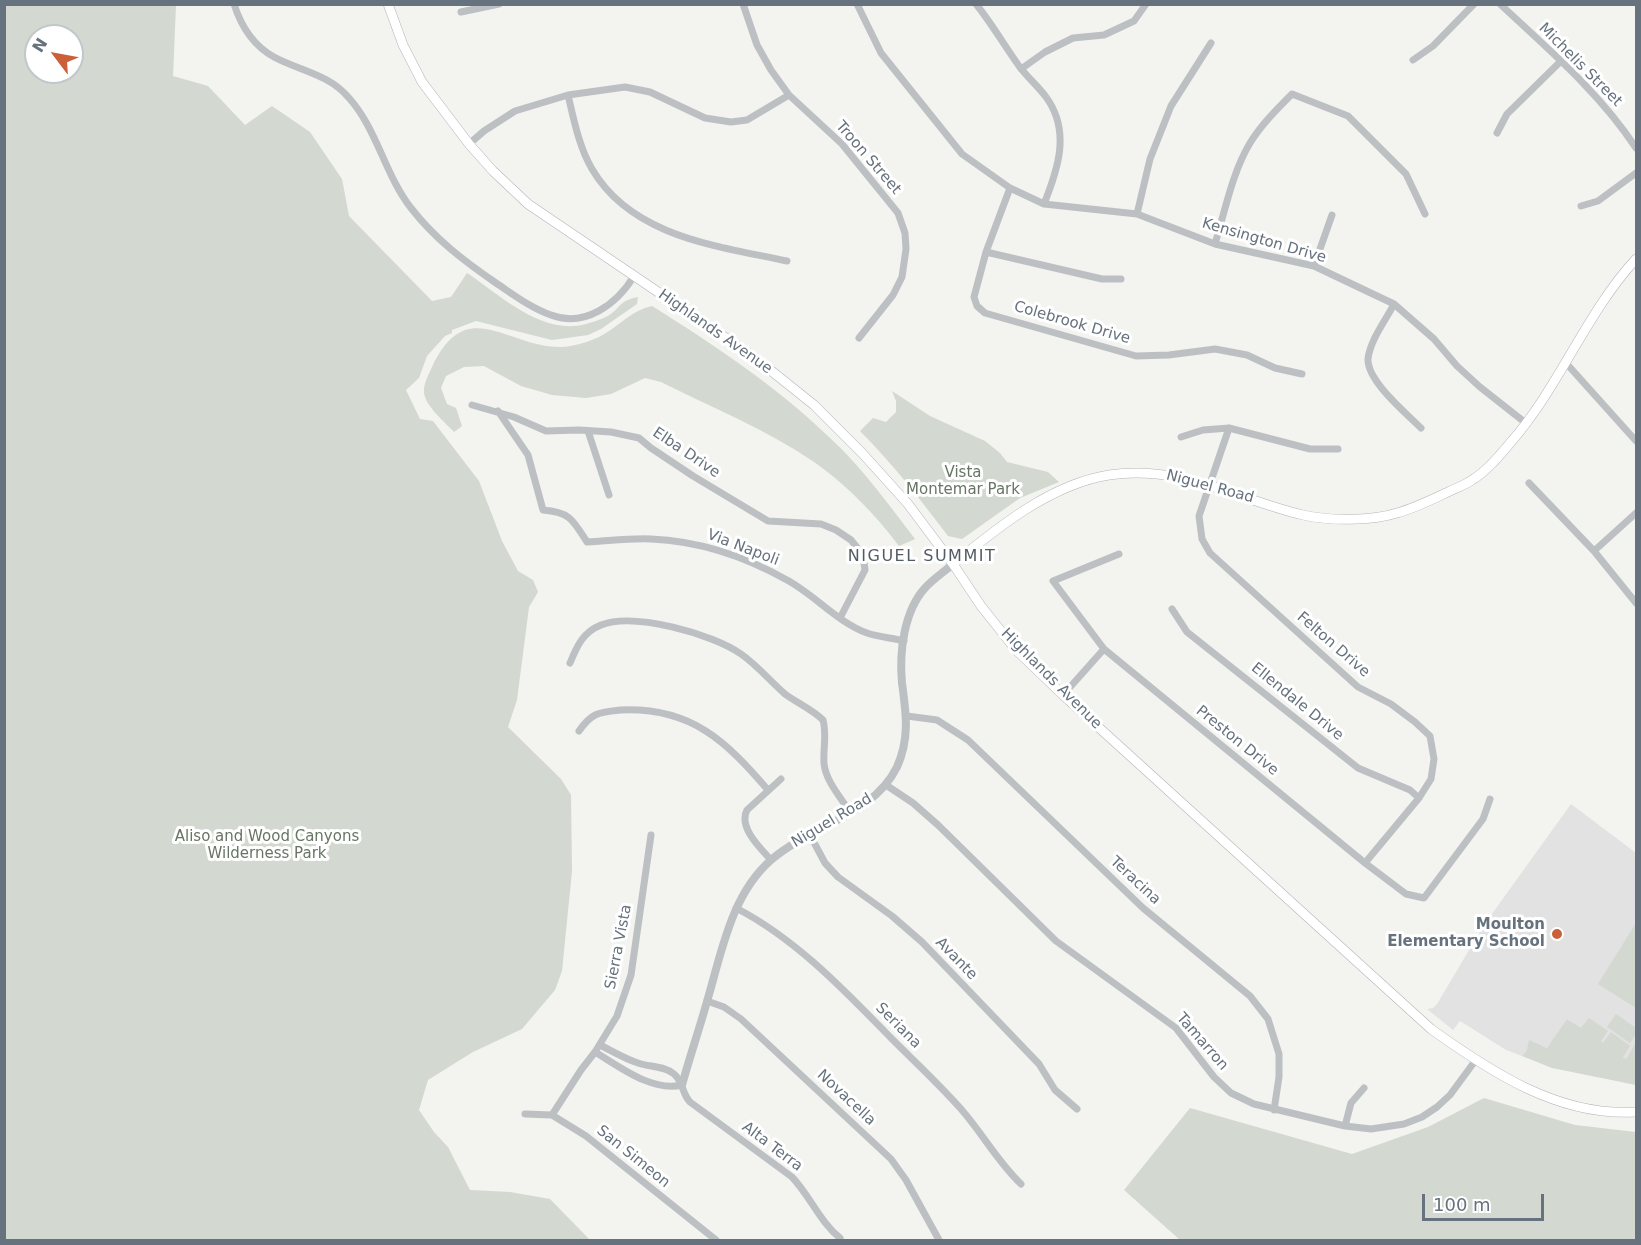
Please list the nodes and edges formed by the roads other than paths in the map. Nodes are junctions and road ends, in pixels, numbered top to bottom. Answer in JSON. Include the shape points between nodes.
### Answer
{"nodes":[{"id":1,"x":234,"y":4,"type":"edge"},
{"id":2,"x":388,"y":4,"type":"edge"},
{"id":3,"x":499,"y":4,"type":"edge"},
{"id":4,"x":743,"y":4,"type":"edge"},
{"id":5,"x":857,"y":4,"type":"edge"},
{"id":6,"x":976,"y":4,"type":"edge"},
{"id":7,"x":1146,"y":4,"type":"edge"},
{"id":8,"x":1474,"y":4,"type":"edge"},
{"id":9,"x":1500,"y":4,"type":"edge"},
{"id":10,"x":461,"y":12,"type":"dead end"},
{"id":11,"x":1211,"y":43,"type":"dead end"},
{"id":12,"x":1413,"y":60,"type":"dead end"},
{"id":13,"x":1561,"y":61,"type":"junction"},
{"id":14,"x":1021,"y":69,"type":"junction"},
{"id":15,"x":568,"y":94,"type":"junction"},
{"id":16,"x":789,"y":95,"type":"junction"},
{"id":17,"x":1497,"y":133,"type":"dead end"},
{"id":18,"x":469,"y":144,"type":"junction"},
{"id":19,"x":1636,"y":148,"type":"edge"},
{"id":20,"x":1636,"y":173,"type":"edge"},
{"id":21,"x":1010,"y":188,"type":"junction"},
{"id":22,"x":1044,"y":204,"type":"junction"},
{"id":23,"x":1581,"y":206,"type":"dead end"},
{"id":24,"x":1137,"y":214,"type":"junction"},
{"id":25,"x":1425,"y":214,"type":"dead end"},
{"id":26,"x":1332,"y":215,"type":"dead end"},
{"id":27,"x":1215,"y":244,"type":"junction"},
{"id":28,"x":986,"y":252,"type":"junction"},
{"id":29,"x":1636,"y":259,"type":"edge"},
{"id":30,"x":787,"y":261,"type":"dead end"},
{"id":31,"x":1314,"y":266,"type":"junction"},
{"id":32,"x":634,"y":276,"type":"junction"},
{"id":33,"x":1121,"y":279,"type":"dead end"},
{"id":34,"x":1394,"y":304,"type":"junction"},
{"id":35,"x":859,"y":338,"type":"dead end"},
{"id":36,"x":1566,"y":363,"type":"junction"},
{"id":37,"x":1302,"y":374,"type":"dead end"},
{"id":38,"x":472,"y":405,"type":"dead end"},
{"id":39,"x":498,"y":411,"type":"junction"},
{"id":40,"x":1527,"y":424,"type":"junction"},
{"id":41,"x":1229,"y":428,"type":"junction"},
{"id":42,"x":1421,"y":428,"type":"dead end"},
{"id":43,"x":588,"y":431,"type":"junction"},
{"id":44,"x":1181,"y":437,"type":"dead end"},
{"id":45,"x":1636,"y":441,"type":"edge"},
{"id":46,"x":1338,"y":449,"type":"dead end"},
{"id":47,"x":1529,"y":483,"type":"dead end"},
{"id":48,"x":1209,"y":484,"type":"junction"},
{"id":49,"x":609,"y":495,"type":"dead end"},
{"id":50,"x":1636,"y":513,"type":"edge"},
{"id":51,"x":1594,"y":550,"type":"junction"},
{"id":52,"x":1119,"y":554,"type":"dead end"},
{"id":53,"x":953,"y":564,"type":"junction"},
{"id":54,"x":1636,"y":603,"type":"edge"},
{"id":55,"x":1172,"y":609,"type":"dead end"},
{"id":56,"x":840,"y":618,"type":"junction"},
{"id":57,"x":904,"y":641,"type":"junction"},
{"id":58,"x":1104,"y":649,"type":"junction"},
{"id":59,"x":570,"y":663,"type":"dead end"},
{"id":60,"x":1063,"y":695,"type":"junction"},
{"id":61,"x":907,"y":716,"type":"junction"},
{"id":62,"x":579,"y":731,"type":"dead end"},
{"id":63,"x":781,"y":779,"type":"dead end"},
{"id":64,"x":885,"y":785,"type":"junction"},
{"id":65,"x":768,"y":790,"type":"junction"},
{"id":66,"x":1419,"y":798,"type":"junction"},
{"id":67,"x":1490,"y":799,"type":"dead end"},
{"id":68,"x":850,"y":812,"type":"junction"},
{"id":69,"x":810,"y":835,"type":"junction"},
{"id":70,"x":651,"y":836,"type":"dead end"},
{"id":71,"x":771,"y":860,"type":"junction"},
{"id":72,"x":1365,"y":863,"type":"junction"},
{"id":73,"x":736,"y":908,"type":"junction"},
{"id":74,"x":707,"y":1001,"type":"junction"},
{"id":75,"x":600,"y":1045,"type":"junction"},
{"id":76,"x":595,"y":1053,"type":"junction"},
{"id":77,"x":1475,"y":1061,"type":"junction"},
{"id":78,"x":681,"y":1085,"type":"junction"},
{"id":79,"x":1364,"y":1088,"type":"dead end"},
{"id":80,"x":1077,"y":1109,"type":"dead end"},
{"id":81,"x":1274,"y":1110,"type":"junction"},
{"id":82,"x":1636,"y":1112,"type":"edge"},
{"id":83,"x":525,"y":1114,"type":"dead end"},
{"id":84,"x":552,"y":1115,"type":"junction"},
{"id":85,"x":1345,"y":1126,"type":"junction"},
{"id":86,"x":1021,"y":1184,"type":"dead end"},
{"id":87,"x":840,"y":1238,"type":"dead end"},
{"id":88,"x":716,"y":1240,"type":"edge"},
{"id":89,"x":939,"y":1240,"type":"edge"}],
"edges":[{"from":1,"to":32,"type":"street","via":[[242,25],[255,42],[274,57],[334,83],[350,98],[410,207],[463,261],[531,306],[553,316],[575,318],[608,306],[625,291]]},
{"from":2,"to":18,"type":"main road","name":"Highlands Avenue","via":[[422,82]]},
{"from":3,"to":10,"type":"street"},
{"from":4,"to":16,"type":"street","name":"Troon Street","via":[[757,45]]},
{"from":5,"to":21,"type":"street","name":"Kensington Drive","via":[[881,53],[962,153]]},
{"from":6,"to":14,"type":"street"},
{"from":7,"to":14,"type":"street","via":[[1134,21],[1104,35],[1073,38]]},
{"from":8,"to":12,"type":"street","via":[[1433,46]]},
{"from":9,"to":13,"type":"street","name":"Michelis Street"},
{"from":11,"to":24,"type":"street","via":[[1170,106],[1150,159]]},
{"from":13,"to":17,"type":"street","via":[[1507,114]]},
{"from":13,"to":19,"type":"street","name":"Michelis Street"},
{"from":14,"to":22,"type":"street","via":[[1058,117],[1059,161]]},
{"from":15,"to":16,"type":"street","via":[[625,87],[650,92],[705,118],[730,122],[747,120]]},
{"from":15,"to":18,"type":"street","via":[[514,111]]},
{"from":15,"to":30,"type":"street","via":[[581,147],[592,170],[622,206],[685,238]]},
{"from":16,"to":35,"type":"street","name":"Troon Street","via":[[842,144],[898,213],[905,233],[902,277],[893,295]]},
{"from":18,"to":32,"type":"main road","name":"Highlands Avenue","via":[[528,204]]},
{"from":20,"to":23,"type":"street","via":[[1598,201]]},
{"from":21,"to":22,"type":"street","name":"Kensington Drive"},
{"from":21,"to":28,"type":"street"},
{"from":22,"to":24,"type":"street","name":"Kensington Drive"},
{"from":24,"to":27,"type":"street","name":"Kensington Drive"},
{"from":25,"to":27,"type":"street","via":[[1406,174],[1348,116],[1292,94],[1271,116],[1243,157]]},
{"from":26,"to":31,"type":"street"},
{"from":27,"to":31,"type":"street","name":"Kensington Drive"},
{"from":28,"to":33,"type":"street","via":[[1102,279]]},
{"from":28,"to":37,"type":"street","name":"Colebrook Drive","via":[[974,297],[985,313],[1136,356],[1215,349],[1247,355],[1275,368]]},
{"from":29,"to":36,"type":"main road","name":"Niguel Road","via":[[1590,320]]},
{"from":31,"to":34,"type":"street","name":"Kensington Drive"},
{"from":32,"to":53,"type":"main road","name":"Highlands Avenue","via":[[753,357],[814,405],[908,504]]},
{"from":34,"to":40,"type":"street","name":"Kensington Drive","via":[[1480,387]]},
{"from":34,"to":42,"type":"street","via":[[1368,360],[1382,389]]},
{"from":36,"to":40,"type":"main road","name":"Niguel Road"},
{"from":36,"to":45,"type":"street"},
{"from":38,"to":39,"type":"street","name":"Elba Drive"},
{"from":39,"to":43,"type":"street","name":"Elba Drive","via":[[546,431]]},
{"from":39,"to":56,"type":"street","name":"Via Napoli","via":[[528,455],[543,510],[567,515],[587,542],[650,538],[713,549],[789,581]]},
{"from":40,"to":48,"type":"main road","name":"Niguel Road","via":[[1473,480],[1395,514],[1335,519],[1303,515]]},
{"from":41,"to":44,"type":"street"},
{"from":41,"to":46,"type":"street","via":[[1310,449]]},
{"from":41,"to":48,"type":"street","name":"Felton Drive"},
{"from":43,"to":49,"type":"street"},
{"from":43,"to":56,"type":"street","name":"Elba Drive","via":[[639,438],[768,521],[821,524],[851,540],[863,555],[865,570]]},
{"from":47,"to":51,"type":"street"},
{"from":48,"to":53,"type":"main road","name":"Niguel Road","via":[[1159,473],[1132,472],[1065,487],[996,528]]},
{"from":48,"to":66,"type":"street","name":"Felton Drive","via":[[1199,516],[1202,539],[1210,553],[1358,687],[1391,704],[1430,736],[1434,759],[1431,779]]},
{"from":50,"to":51,"type":"street"},
{"from":51,"to":54,"type":"street"},
{"from":52,"to":58,"type":"street","name":"Preston Drive","via":[[1053,581]]},
{"from":53,"to":57,"type":"street","name":"Niguel Road","via":[[925,588],[916,602]]},
{"from":53,"to":60,"type":"main road","name":"Highlands Avenue","via":[[1016,650]]},
{"from":55,"to":66,"type":"street","name":"Ellendale Drive","via":[[1187,632],[1358,768],[1410,790]]},
{"from":56,"to":57,"type":"street","name":"Via Napoli","via":[[868,634]]},
{"from":57,"to":61,"type":"street","name":"Niguel Road","via":[[902,681]]},
{"from":58,"to":60,"type":"street"},
{"from":58,"to":72,"type":"street","name":"Preston Drive"},
{"from":59,"to":68,"type":"street","via":[[587,633],[615,622],[639,622],[698,633],[735,651],[822,720],[827,775]]},
{"from":60,"to":77,"type":"main road","name":"Highlands Avenue","via":[[1431,1029]]},
{"from":61,"to":64,"type":"street","name":"Niguel Road","via":[[903,752]]},
{"from":61,"to":81,"type":"street","name":"Teracina","via":[[937,720],[968,740],[1143,908],[1250,996],[1268,1019],[1279,1054]]},
{"from":62,"to":65,"type":"street","via":[[588,717],[604,711],[663,713],[698,726],[721,741]]},
{"from":63,"to":65,"type":"street"},
{"from":64,"to":68,"type":"street","name":"Niguel Road","via":[[871,801]]},
{"from":64,"to":81,"type":"street","name":"Tamarron","via":[[938,825],[1056,941],[1176,1028],[1231,1093]]},
{"from":65,"to":71,"type":"street","via":[[744,816],[755,841]]},
{"from":66,"to":72,"type":"street","name":"Felton Drive"},
{"from":67,"to":72,"type":"street","name":"Preston Drive","via":[[1483,819],[1424,898],[1406,894]]},
{"from":68,"to":69,"type":"street","name":"Niguel Road"},
{"from":69,"to":71,"type":"street","name":"Niguel Road"},
{"from":69,"to":80,"type":"street","name":"Avante","via":[[825,863],[838,877],[922,942],[1039,1064],[1055,1090]]},
{"from":70,"to":75,"type":"street","name":"Sierra Vista","via":[[631,975]]},
{"from":71,"to":73,"type":"street","name":"Niguel Road"},
{"from":73,"to":74,"type":"street","name":"Niguel Road"},
{"from":73,"to":86,"type":"street","name":"Seriana","via":[[764,922],[837,983],[962,1109],[1003,1167]]},
{"from":74,"to":78,"type":"street","name":"Niguel Road"},
{"from":74,"to":89,"type":"street","name":"Novacella","via":[[741,1018],[891,1159]]},
{"from":75,"to":76,"type":"street","name":"Sierra Vista"},
{"from":75,"to":78,"type":"street","name":"Alta Terra","via":[[674,1074]]},
{"from":76,"to":78,"type":"street","via":[[649,1081],[670,1088]]},
{"from":76,"to":84,"type":"street","name":"Sierra Vista"},
{"from":77,"to":82,"type":"main road","name":"Highlands Avenue","via":[[1540,1096],[1617,1113]]},
{"from":77,"to":85,"type":"street","name":"Tamarron","via":[[1450,1095],[1422,1117],[1386,1128]]},
{"from":78,"to":87,"type":"street","name":"Alta Terra","via":[[690,1102],[792,1177]]},
{"from":79,"to":85,"type":"street","via":[[1351,1103]]},
{"from":81,"to":85,"type":"street","name":"Tamarron"},
{"from":83,"to":84,"type":"street","name":"San Simeon"},
{"from":84,"to":88,"type":"street","name":"San Simeon","via":[[586,1136]]}]}
